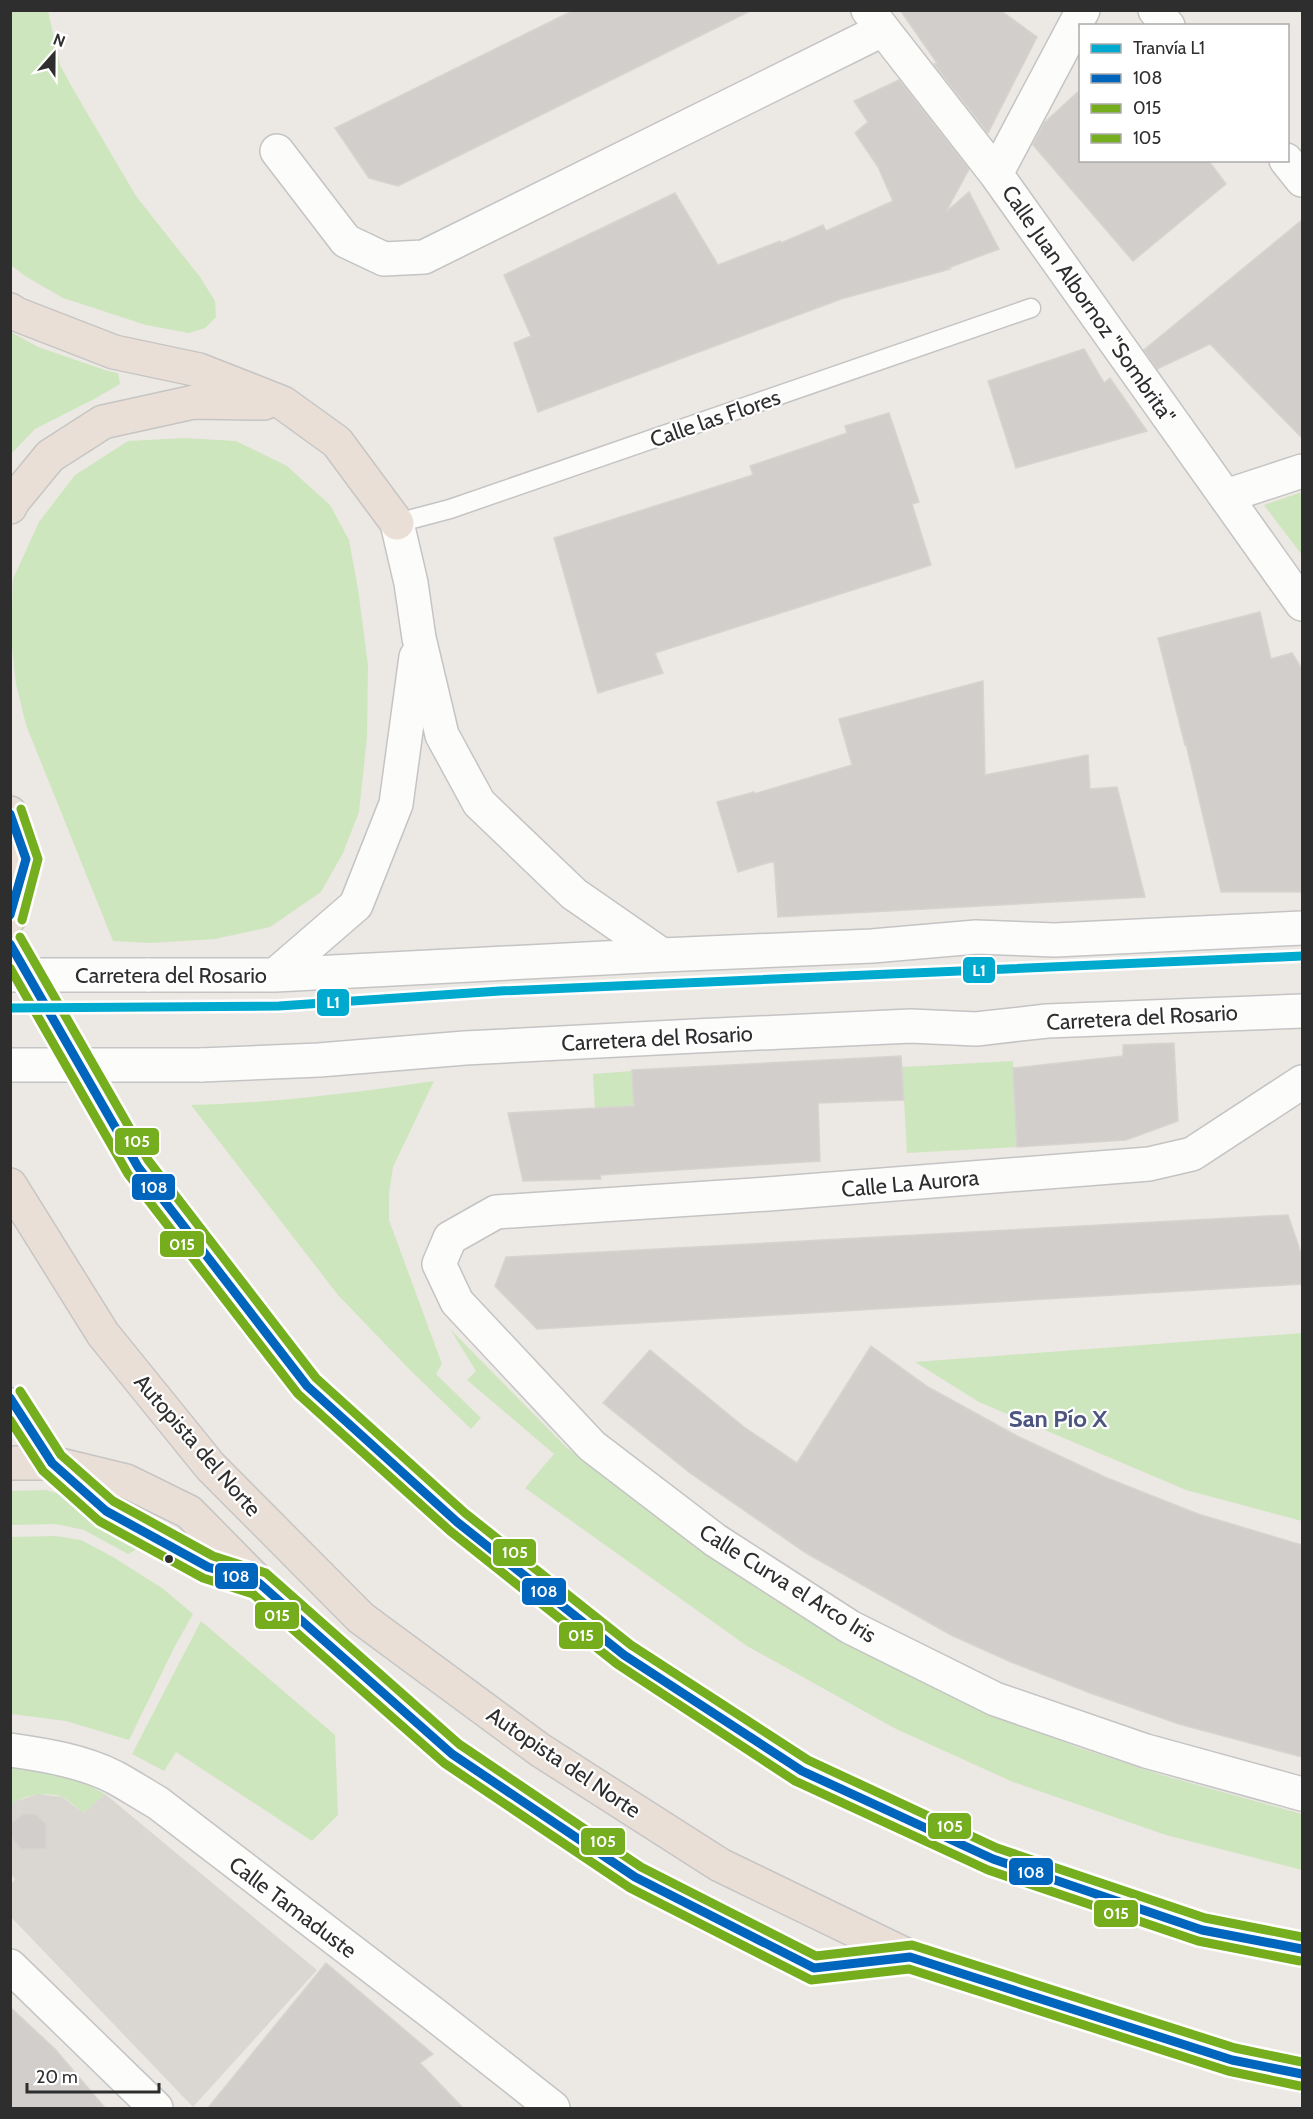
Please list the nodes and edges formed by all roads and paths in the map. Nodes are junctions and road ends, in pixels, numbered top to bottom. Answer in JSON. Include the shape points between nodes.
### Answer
{"nodes":[{"id":1,"x":1083,"y":10,"type":"edge"},
{"id":2,"x":1155,"y":10,"type":"edge"},
{"id":3,"x":875,"y":20,"type":"edge"},
{"id":4,"x":1166,"y":24,"type":"edge"},
{"id":5,"x":278,"y":152,"type":"dead end"},
{"id":6,"x":1288,"y":162,"type":"edge"},
{"id":7,"x":996,"y":174,"type":"junction"},
{"id":8,"x":1302,"y":180,"type":"edge"},
{"id":9,"x":1030,"y":308,"type":"dead end"},
{"id":10,"x":10,"y":310,"type":"edge"},
{"id":11,"x":284,"y":403,"type":"junction"},
{"id":12,"x":1302,"y":471,"type":"edge"},
{"id":13,"x":1226,"y":496,"type":"junction"},
{"id":14,"x":10,"y":507,"type":"edge"},
{"id":15,"x":398,"y":523,"type":"junction"},
{"id":16,"x":1302,"y":604,"type":"edge"},
{"id":17,"x":418,"y":638,"type":"junction"},
{"id":18,"x":10,"y":813,"type":"edge"},
{"id":19,"x":10,"y":917,"type":"edge"},
{"id":20,"x":1302,"y":928,"type":"edge"},
{"id":21,"x":10,"y":943,"type":"edge"},
{"id":22,"x":662,"y":955,"type":"junction"},
{"id":23,"x":10,"y":975,"type":"edge"},
{"id":24,"x":275,"y":975,"type":"junction"},
{"id":25,"x":1302,"y":1011,"type":"edge"},
{"id":26,"x":10,"y":1065,"type":"edge"},
{"id":27,"x":1299,"y":1092,"type":"edge"},
{"id":28,"x":10,"y":1185,"type":"edge"},
{"id":29,"x":496,"y":1212,"type":"joint"},
{"id":30,"x":10,"y":1397,"type":"edge"},
{"id":31,"x":10,"y":1462,"type":"edge"},
{"id":32,"x":52,"y":1463,"type":"junction"},
{"id":33,"x":10,"y":1750,"type":"edge"},
{"id":34,"x":1302,"y":1794,"type":"edge"},
{"id":35,"x":1302,"y":1948,"type":"edge"},
{"id":36,"x":910,"y":1957,"type":"junction"},
{"id":37,"x":10,"y":1966,"type":"edge"},
{"id":38,"x":1302,"y":2074,"type":"edge"},
{"id":39,"x":156,"y":2109,"type":"edge"},
{"id":40,"x":553,"y":2109,"type":"edge"}],
"edges":[{"from":1,"to":7,"type":"street"},
{"from":2,"to":4,"type":"street"},
{"from":3,"to":5,"type":"street","via":[[424,257],[384,259],[346,241]]},
{"from":3,"to":7,"type":"street","name":"Calle Juan Albornoz \"Sombrita\""},
{"from":6,"to":8,"type":"street"},
{"from":7,"to":13,"type":"street","name":"Calle Juan Albornoz \"Sombrita\""},
{"from":9,"to":15,"type":"lane","name":"Calle las Flores","via":[[450,509]]},
{"from":10,"to":11,"type":"highway","via":[[114,352],[199,370]]},
{"from":11,"to":14,"type":"highway","via":[[194,402],[103,422],[50,456]]},
{"from":11,"to":15,"type":"highway","via":[[337,442]]},
{"from":12,"to":13,"type":"street"},
{"from":13,"to":16,"type":"street","name":"Calle Juan Albornoz \"Sombrita\""},
{"from":15,"to":17,"type":"street"},
{"from":17,"to":22,"type":"street","via":[[442,735],[479,803],[573,894]]},
{"from":17,"to":24,"type":"street","via":[[396,804],[356,905]]},
{"from":18,"to":19,"type":"highway","via":[[26,859]]},
{"from":20,"to":22,"type":"street","name":"Carretera del Rosario","via":[[1055,940],[976,937],[872,946]]},
{"from":21,"to":35,"type":"highway","via":[[138,1167],[308,1386],[457,1522],[624,1655],[802,1771],[993,1859],[1202,1930]]},
{"from":22,"to":24,"type":"street","name":"Carretera del Rosario"},
{"from":23,"to":24,"type":"street","name":"Carretera del Rosario","bridge":true},
{"from":25,"to":26,"type":"street","name":"Carretera del Rosario","bridge":true,"via":[[1047,1021],[976,1029],[911,1026],[707,1035],[200,1065]]},
{"from":27,"to":29,"type":"street","name":"Calle La Aurora","via":[[1192,1154],[1149,1164]]},
{"from":28,"to":36,"type":"highway","name":"Autopista del Norte","via":[[103,1335],[210,1466],[362,1618],[540,1750],[720,1865]]},
{"from":29,"to":34,"type":"street","name":"Calle Curva el Arco Iris","via":[[450,1238],[439,1264],[457,1302],[592,1446],[716,1540],[850,1627],[995,1699],[1146,1751]]},
{"from":30,"to":32,"type":"lane"},
{"from":31,"to":32,"type":"highway"},
{"from":32,"to":36,"type":"highway","via":[[126,1481],[189,1512],[259,1583],[452,1754],[635,1877],[814,1968]]},
{"from":33,"to":40,"type":"street","name":"Calle Tamaduste","via":[[88,1766],[158,1803]]},
{"from":36,"to":38,"type":"highway","name":"Autopista del Norte","via":[[1232,2060]]},
{"from":37,"to":39,"type":"street"}]}
